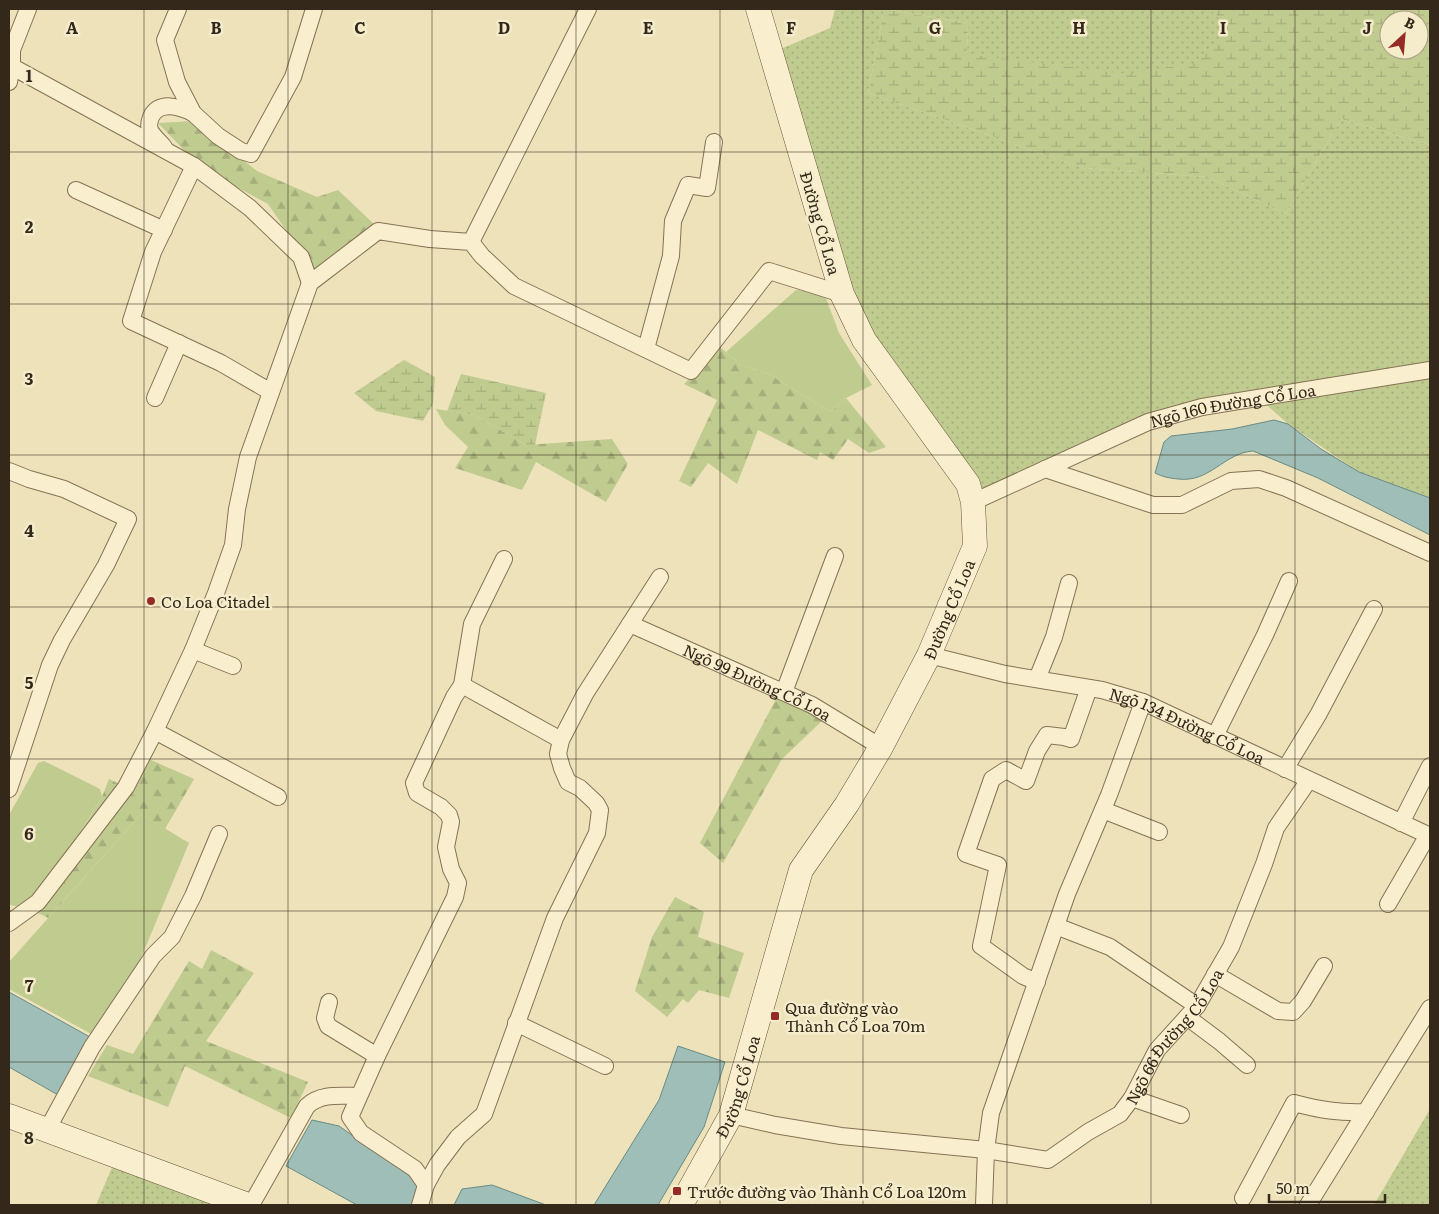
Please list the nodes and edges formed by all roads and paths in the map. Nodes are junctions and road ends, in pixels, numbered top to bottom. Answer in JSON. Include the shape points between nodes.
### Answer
{"nodes":[{"id":1,"x":28,"y":9,"type":"edge"},
{"id":2,"x":178,"y":9,"type":"edge"},
{"id":3,"x":314,"y":9,"type":"edge"},
{"id":4,"x":588,"y":9,"type":"edge"},
{"id":5,"x":759,"y":9,"type":"edge"},
{"id":6,"x":10,"y":71,"type":"edge"},
{"id":7,"x":193,"y":113,"type":"junction"},
{"id":8,"x":714,"y":142,"type":"dead end"},
{"id":9,"x":168,"y":153,"type":"junction"},
{"id":10,"x":194,"y":166,"type":"junction"},
{"id":11,"x":76,"y":190,"type":"dead end"},
{"id":12,"x":164,"y":230,"type":"junction"},
{"id":13,"x":471,"y":242,"type":"junction"},
{"id":14,"x":310,"y":283,"type":"junction"},
{"id":15,"x":842,"y":294,"type":"junction"},
{"id":16,"x":179,"y":343,"type":"junction"},
{"id":17,"x":646,"y":349,"type":"junction"},
{"id":18,"x":1430,"y":370,"type":"edge"},
{"id":19,"x":271,"y":392,"type":"junction"},
{"id":20,"x":156,"y":398,"type":"dead end"},
{"id":21,"x":1045,"y":469,"type":"junction"},
{"id":22,"x":9,"y":471,"type":"edge"},
{"id":23,"x":973,"y":502,"type":"junction"},
{"id":24,"x":1430,"y":553,"type":"edge"},
{"id":25,"x":835,"y":556,"type":"dead end"},
{"id":26,"x":504,"y":559,"type":"dead end"},
{"id":27,"x":660,"y":577,"type":"dead end"},
{"id":28,"x":1289,"y":581,"type":"dead end"},
{"id":29,"x":1069,"y":583,"type":"dead end"},
{"id":30,"x":1374,"y":609,"type":"dead end"},
{"id":31,"x":630,"y":624,"type":"junction"},
{"id":32,"x":193,"y":650,"type":"junction"},
{"id":33,"x":929,"y":656,"type":"junction"},
{"id":34,"x":233,"y":666,"type":"dead end"},
{"id":35,"x":1037,"y":679,"type":"junction"},
{"id":36,"x":462,"y":685,"type":"junction"},
{"id":37,"x":1089,"y":688,"type":"junction"},
{"id":38,"x":784,"y":692,"type":"junction"},
{"id":39,"x":1143,"y":702,"type":"junction"},
{"id":40,"x":155,"y":731,"type":"junction"},
{"id":41,"x":1216,"y":736,"type":"junction"},
{"id":42,"x":561,"y":740,"type":"junction"},
{"id":43,"x":881,"y":747,"type":"junction"},
{"id":44,"x":1430,"y":766,"type":"edge"},
{"id":45,"x":1285,"y":769,"type":"junction"},
{"id":46,"x":1308,"y":780,"type":"junction"},
{"id":47,"x":9,"y":789,"type":"edge"},
{"id":48,"x":278,"y":797,"type":"dead end"},
{"id":49,"x":1102,"y":810,"type":"junction"},
{"id":50,"x":1401,"y":823,"type":"junction"},
{"id":51,"x":1159,"y":832,"type":"dead end"},
{"id":52,"x":219,"y":834,"type":"dead end"},
{"id":53,"x":1429,"y":836,"type":"edge"},
{"id":54,"x":1388,"y":904,"type":"dead end"},
{"id":55,"x":9,"y":922,"type":"edge"},
{"id":56,"x":1056,"y":926,"type":"junction"},
{"id":57,"x":1324,"y":966,"type":"dead end"},
{"id":58,"x":1215,"y":974,"type":"junction"},
{"id":59,"x":1037,"y":982,"type":"junction"},
{"id":60,"x":329,"y":1002,"type":"dead end"},
{"id":61,"x":1430,"y":1008,"type":"edge"},
{"id":62,"x":1192,"y":1011,"type":"junction"},
{"id":63,"x":516,"y":1022,"type":"junction"},
{"id":64,"x":377,"y":1056,"type":"junction"},
{"id":65,"x":1247,"y":1065,"type":"dead end"},
{"id":66,"x":605,"y":1066,"type":"dead end"},
{"id":67,"x":358,"y":1096,"type":"junction"},
{"id":68,"x":1132,"y":1098,"type":"junction"},
{"id":69,"x":1366,"y":1112,"type":"junction"},
{"id":70,"x":731,"y":1115,"type":"junction"},
{"id":71,"x":1181,"y":1115,"type":"dead end"},
{"id":72,"x":9,"y":1116,"type":"edge"},
{"id":73,"x":47,"y":1130,"type":"junction"},
{"id":74,"x":986,"y":1150,"type":"junction"},
{"id":75,"x":426,"y":1185,"type":"junction"},
{"id":76,"x":1243,"y":1198,"type":"dead end"},
{"id":77,"x":250,"y":1205,"type":"edge"},
{"id":78,"x":420,"y":1205,"type":"edge"},
{"id":79,"x":681,"y":1205,"type":"edge"},
{"id":80,"x":984,"y":1205,"type":"edge"},
{"id":81,"x":1308,"y":1205,"type":"edge"}],
"edges":[{"from":1,"to":6,"type":"street","via":[[12,50]]},
{"from":2,"to":7,"type":"street","via":[[165,40],[177,82]]},
{"from":3,"to":7,"type":"street","via":[[293,77],[251,154],[218,136]]},
{"from":4,"to":13,"type":"street"},
{"from":5,"to":15,"type":"street","name":"Đường Cổ Loa"},
{"from":6,"to":9,"type":"street"},
{"from":7,"to":9,"type":"street","via":[[165,106],[154,112],[149,123],[151,132]]},
{"from":8,"to":17,"type":"street","via":[[706,188],[688,185],[673,221],[671,256]]},
{"from":9,"to":10,"type":"street"},
{"from":10,"to":12,"type":"street"},
{"from":10,"to":14,"type":"street","via":[[250,208],[301,257]]},
{"from":11,"to":12,"type":"street"},
{"from":12,"to":16,"type":"street","via":[[153,252],[131,321]]},
{"from":13,"to":14,"type":"street","via":[[378,232]]},
{"from":13,"to":17,"type":"street","via":[[514,286]]},
{"from":14,"to":19,"type":"street"},
{"from":15,"to":17,"type":"street","via":[[769,271],[691,371]]},
{"from":15,"to":23,"type":"street","name":"Đường Cổ Loa","via":[[864,340],[968,484]]},
{"from":16,"to":19,"type":"street"},
{"from":16,"to":20,"type":"street"},
{"from":18,"to":21,"type":"street","name":"Ngõ 160 Đường Cổ Loa","via":[[1202,407],[1148,422]]},
{"from":19,"to":32,"type":"street","via":[[248,457],[233,545]]},
{"from":21,"to":23,"type":"street","name":"Ngõ 160 Đường Cổ Loa"},
{"from":21,"to":24,"type":"street","via":[[1153,505],[1182,505],[1231,481],[1259,479]]},
{"from":22,"to":47,"type":"street","via":[[64,488],[128,519],[50,665]]},
{"from":23,"to":33,"type":"street","name":"Đường Cổ Loa","via":[[975,546]]},
{"from":25,"to":38,"type":"street"},
{"from":26,"to":36,"type":"street","via":[[472,624]]},
{"from":27,"to":31,"type":"street"},
{"from":28,"to":41,"type":"street"},
{"from":29,"to":35,"type":"street","via":[[1054,637]]},
{"from":30,"to":45,"type":"street"},
{"from":31,"to":38,"type":"street","name":"Ngõ 99 Đường Cổ Loa"},
{"from":31,"to":42,"type":"street","via":[[585,694]]},
{"from":32,"to":34,"type":"street"},
{"from":32,"to":40,"type":"street"},
{"from":33,"to":35,"type":"street","name":"Ngõ 134 Đường Cổ Loa"},
{"from":33,"to":43,"type":"street","name":"Đường Cổ Loa"},
{"from":35,"to":37,"type":"street","name":"Ngõ 134 Đường Cổ Loa"},
{"from":36,"to":42,"type":"street"},
{"from":36,"to":64,"type":"street","via":[[414,786],[417,793],[449,815],[451,822],[446,847],[458,883],[456,898]]},
{"from":37,"to":39,"type":"street","name":"Ngõ 134 Đường Cổ Loa"},
{"from":37,"to":59,"type":"street","via":[[1071,739],[1047,735],[1037,750],[1026,781],[1006,770],[992,779],[966,854],[998,865],[981,946],[1023,976]]},
{"from":38,"to":43,"type":"street","name":"Ngõ 99 Đường Cổ Loa","via":[[812,705]]},
{"from":39,"to":41,"type":"street","name":"Ngõ 134 Đường Cổ Loa"},
{"from":39,"to":49,"type":"street"},
{"from":40,"to":48,"type":"street"},
{"from":40,"to":55,"type":"street","via":[[126,787],[44,895]]},
{"from":41,"to":45,"type":"street","name":"Ngõ 134 Đường Cổ Loa"},
{"from":42,"to":63,"type":"street","via":[[558,754],[568,782],[580,788],[600,810],[597,833],[554,918]]},
{"from":43,"to":70,"type":"street","name":"Đường Cổ Loa","via":[[847,804],[801,870]]},
{"from":44,"to":50,"type":"street"},
{"from":45,"to":46,"type":"street","name":"Ngõ 134 Đường Cổ Loa"},
{"from":46,"to":50,"type":"street","name":"Ngõ 134 Đường Cổ Loa"},
{"from":46,"to":58,"type":"street","name":"Ngõ 66 Đường Cổ Loa","via":[[1276,828],[1231,947]]},
{"from":49,"to":51,"type":"street"},
{"from":49,"to":56,"type":"street"},
{"from":50,"to":53,"type":"street","name":"Ngõ 134 Đường Cổ Loa"},
{"from":52,"to":73,"type":"street","via":[[172,937],[153,956],[92,1047]]},
{"from":53,"to":54,"type":"street"},
{"from":56,"to":59,"type":"street"},
{"from":56,"to":62,"type":"street","via":[[1110,947]]},
{"from":57,"to":58,"type":"street","via":[[1293,1012],[1278,1011]]},
{"from":58,"to":62,"type":"street","name":"Ngõ 66 Đường Cổ Loa"},
{"from":59,"to":74,"type":"street","via":[[990,1113]]},
{"from":60,"to":64,"type":"street","via":[[325,1018],[328,1026]]},
{"from":61,"to":69,"type":"street"},
{"from":62,"to":65,"type":"street"},
{"from":62,"to":68,"type":"street","name":"Ngõ 66 Đường Cổ Loa","via":[[1157,1050]]},
{"from":63,"to":66,"type":"street"},
{"from":63,"to":75,"type":"street","via":[[484,1114],[458,1137]]},
{"from":64,"to":67,"type":"street"},
{"from":67,"to":75,"type":"street","via":[[350,1117],[361,1133],[414,1169]]},
{"from":67,"to":77,"type":"street","via":[[327,1096],[307,1106]]},
{"from":68,"to":71,"type":"street"},
{"from":68,"to":74,"type":"street","name":"Ngõ 66 Đường Cổ Loa","via":[[1113,1119],[1048,1160]]},
{"from":69,"to":76,"type":"street","via":[[1341,1113],[1294,1103]]},
{"from":69,"to":81,"type":"street"},
{"from":70,"to":74,"type":"street","name":"Ngõ 66 Đường Cổ Loa","via":[[841,1136]]},
{"from":70,"to":79,"type":"street","name":"Đường Cổ Loa"},
{"from":72,"to":73,"type":"street"},
{"from":73,"to":77,"type":"street"},
{"from":74,"to":80,"type":"street"},
{"from":75,"to":78,"type":"street"}]}
